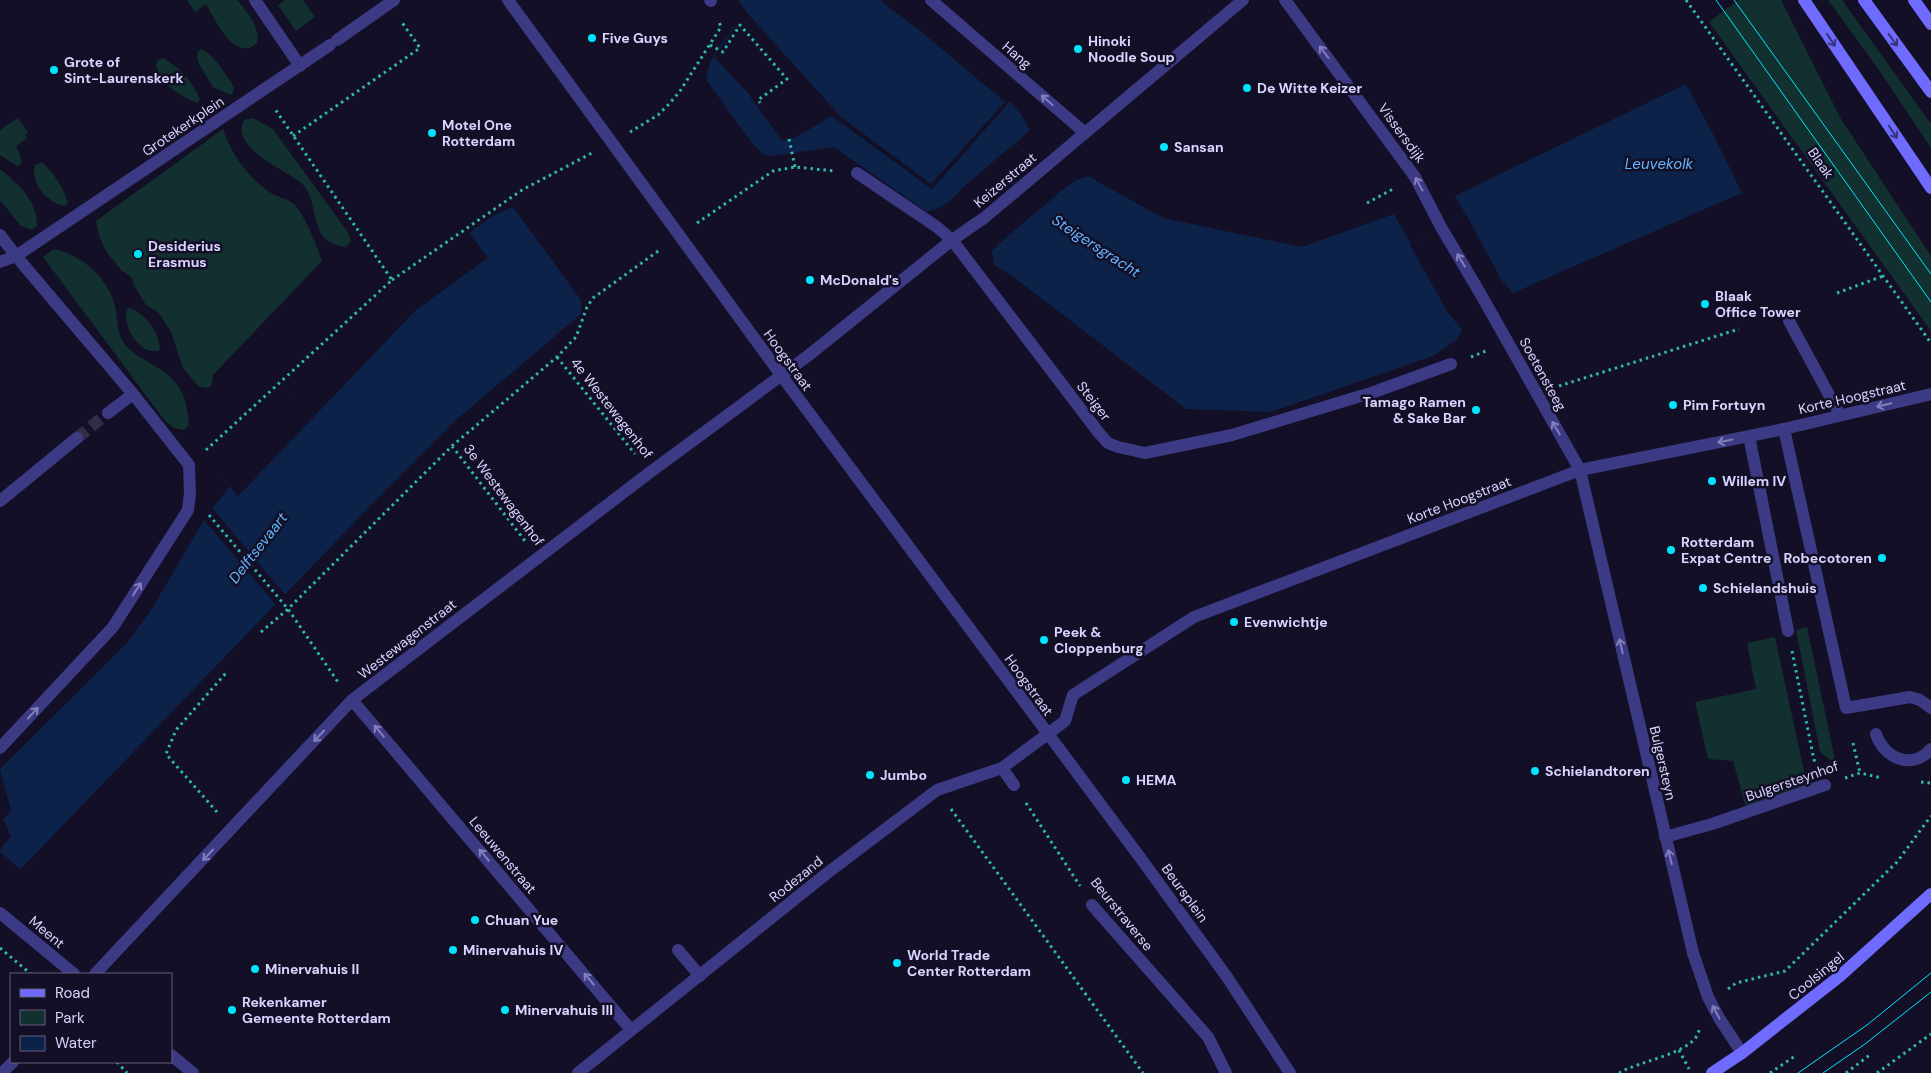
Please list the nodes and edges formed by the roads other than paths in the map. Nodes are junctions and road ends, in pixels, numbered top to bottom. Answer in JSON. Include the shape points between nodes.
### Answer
{"nodes":[{"id":1,"x":255,"y":0,"type":"edge"},
{"id":2,"x":508,"y":0,"type":"edge"},
{"id":3,"x":930,"y":0,"type":"edge"},
{"id":4,"x":1242,"y":0,"type":"edge"},
{"id":5,"x":1284,"y":0,"type":"edge"},
{"id":6,"x":1804,"y":0,"type":"edge"},
{"id":7,"x":1864,"y":0,"type":"edge"},
{"id":8,"x":1914,"y":0,"type":"edge"},
{"id":9,"x":391,"y":2,"type":"edge"},
{"id":10,"x":1931,"y":24,"type":"edge"},
{"id":11,"x":300,"y":66,"type":"junction"},
{"id":12,"x":1931,"y":92,"type":"edge"},
{"id":13,"x":1084,"y":132,"type":"junction"},
{"id":14,"x":857,"y":174,"type":"road end"},
{"id":15,"x":1931,"y":188,"type":"edge"},
{"id":16,"x":0,"y":235,"type":"edge"},
{"id":17,"x":952,"y":240,"type":"junction"},
{"id":18,"x":16,"y":256,"type":"junction"},
{"id":19,"x":0,"y":262,"type":"edge"},
{"id":20,"x":1480,"y":293,"type":"joint"},
{"id":21,"x":1789,"y":321,"type":"dead end"},
{"id":22,"x":1451,"y":364,"type":"road end"},
{"id":23,"x":781,"y":375,"type":"junction"},
{"id":24,"x":133,"y":394,"type":"junction"},
{"id":25,"x":1931,"y":394,"type":"edge"},
{"id":26,"x":108,"y":413,"type":"tunnel mouth"},
{"id":27,"x":1840,"y":415,"type":"junction"},
{"id":28,"x":1784,"y":428,"type":"junction"},
{"id":29,"x":1749,"y":436,"type":"junction"},
{"id":30,"x":73,"y":441,"type":"tunnel mouth"},
{"id":31,"x":1580,"y":470,"type":"junction"},
{"id":32,"x":0,"y":501,"type":"edge"},
{"id":33,"x":1788,"y":631,"type":"road end"},
{"id":34,"x":352,"y":700,"type":"junction"},
{"id":35,"x":1931,"y":708,"type":"edge"},
{"id":36,"x":1876,"y":734,"type":"dead end"},
{"id":37,"x":1048,"y":735,"type":"junction"},
{"id":38,"x":0,"y":748,"type":"edge"},
{"id":39,"x":1931,"y":749,"type":"edge"},
{"id":40,"x":1002,"y":768,"type":"junction"},
{"id":41,"x":1014,"y":785,"type":"road end"},
{"id":42,"x":1826,"y":785,"type":"road end"},
{"id":43,"x":1665,"y":837,"type":"junction"},
{"id":44,"x":1931,"y":894,"type":"edge"},
{"id":45,"x":1092,"y":905,"type":"road end"},
{"id":46,"x":0,"y":913,"type":"edge"},
{"id":47,"x":678,"y":950,"type":"dead end"},
{"id":48,"x":73,"y":973,"type":"edge"},
{"id":49,"x":96,"y":973,"type":"edge"},
{"id":50,"x":700,"y":976,"type":"junction"},
{"id":51,"x":631,"y":1030,"type":"junction"},
{"id":52,"x":1742,"y":1053,"type":"junction"},
{"id":53,"x":172,"y":1056,"type":"edge"},
{"id":54,"x":12,"y":1063,"type":"edge"},
{"id":55,"x":2,"y":1073,"type":"edge"},
{"id":56,"x":193,"y":1073,"type":"edge"},
{"id":57,"x":578,"y":1073,"type":"edge"},
{"id":58,"x":1226,"y":1073,"type":"edge"},
{"id":59,"x":1290,"y":1073,"type":"edge"},
{"id":60,"x":1712,"y":1073,"type":"edge"}],
"edges":[{"from":1,"to":11,"type":"street"},
{"from":2,"to":23,"type":"street","name":"Hoogstraat"},
{"from":13,"to":3,"type":"street","name":"Hang","one_way":true},
{"from":4,"to":13,"type":"street","name":"Keizerstraat"},
{"from":20,"to":5,"type":"street","name":"Vissersdijk","one_way":true,"via":[[1415,177]]},
{"from":6,"to":15,"type":"main road","one_way":true},
{"from":7,"to":12,"type":"main road","one_way":true},
{"from":8,"to":10,"type":"main road"},
{"from":9,"to":11,"type":"street","name":"Grotekerkplein"},
{"from":11,"to":18,"type":"street","name":"Grotekerkplein"},
{"from":13,"to":17,"type":"street","name":"Keizerstraat","via":[[984,218]]},
{"from":14,"to":17,"type":"street","name":"Steiger"},
{"from":16,"to":18,"type":"street"},
{"from":17,"to":22,"type":"street","name":"Steiger","via":[[1099,433],[1108,443],[1131,451],[1145,453],[1232,435],[1374,392]]},
{"from":17,"to":23,"type":"street","name":"Keizerstraat"},
{"from":18,"to":19,"type":"street","name":"Grotekerkplein"},
{"from":18,"to":24,"type":"street"},
{"from":31,"to":20,"type":"street","name":"Soetensteeg","one_way":true},
{"from":21,"to":27,"type":"street"},
{"from":23,"to":34,"type":"street","name":"Westewagenstraat"},
{"from":23,"to":37,"type":"street","name":"Hoogstraat"},
{"from":24,"to":26,"type":"street"},
{"from":38,"to":24,"type":"street","one_way":true,"via":[[113,627],[188,510],[189,465]]},
{"from":25,"to":27,"type":"street","name":"Korte Hoogstraat","one_way":true},
{"from":27,"to":28,"type":"street","name":"Korte Hoogstraat"},
{"from":28,"to":29,"type":"street","name":"Korte Hoogstraat"},
{"from":28,"to":35,"type":"street","via":[[1846,708],[1910,697]]},
{"from":29,"to":31,"type":"street","name":"Korte Hoogstraat","one_way":true},
{"from":29,"to":33,"type":"street"},
{"from":30,"to":32,"type":"street"},
{"from":31,"to":37,"type":"street","name":"Korte Hoogstraat","via":[[1194,617],[1073,695],[1065,721]]},
{"from":43,"to":31,"type":"street","name":"Bulgersteyn","one_way":true},
{"from":34,"to":49,"type":"street","name":"Westewagenstraat","one_way":true},
{"from":51,"to":34,"type":"street","name":"Leeuwenstraat","one_way":true},
{"from":36,"to":39,"type":"street","via":[[1882,747],[1899,759],[1919,758]]},
{"from":37,"to":40,"type":"street","name":"Rodezand"},
{"from":37,"to":59,"type":"street","name":"Beursplein","via":[[1227,977]]},
{"from":40,"to":41,"type":"street"},
{"from":40,"to":50,"type":"street","name":"Rodezand","via":[[937,790]]},
{"from":42,"to":43,"type":"street","name":"Bulgersteynhof"},
{"from":52,"to":43,"type":"street","name":"Bulgersteyn","one_way":true,"via":[[1711,1002],[1693,953]]},
{"from":44,"to":52,"type":"main road","name":"Coolsingel","via":[[1840,976]]},
{"from":45,"to":58,"type":"street","name":"Beurstraverse","via":[[1208,1037]]},
{"from":46,"to":48,"type":"street","name":"Meent"},
{"from":47,"to":50,"type":"street"},
{"from":50,"to":51,"type":"street","name":"Rodezand"},
{"from":51,"to":57,"type":"street","name":"Rodezand"},
{"from":52,"to":60,"type":"main road","name":"Coolsingel"},
{"from":53,"to":56,"type":"street"},
{"from":54,"to":55,"type":"street"}]}
